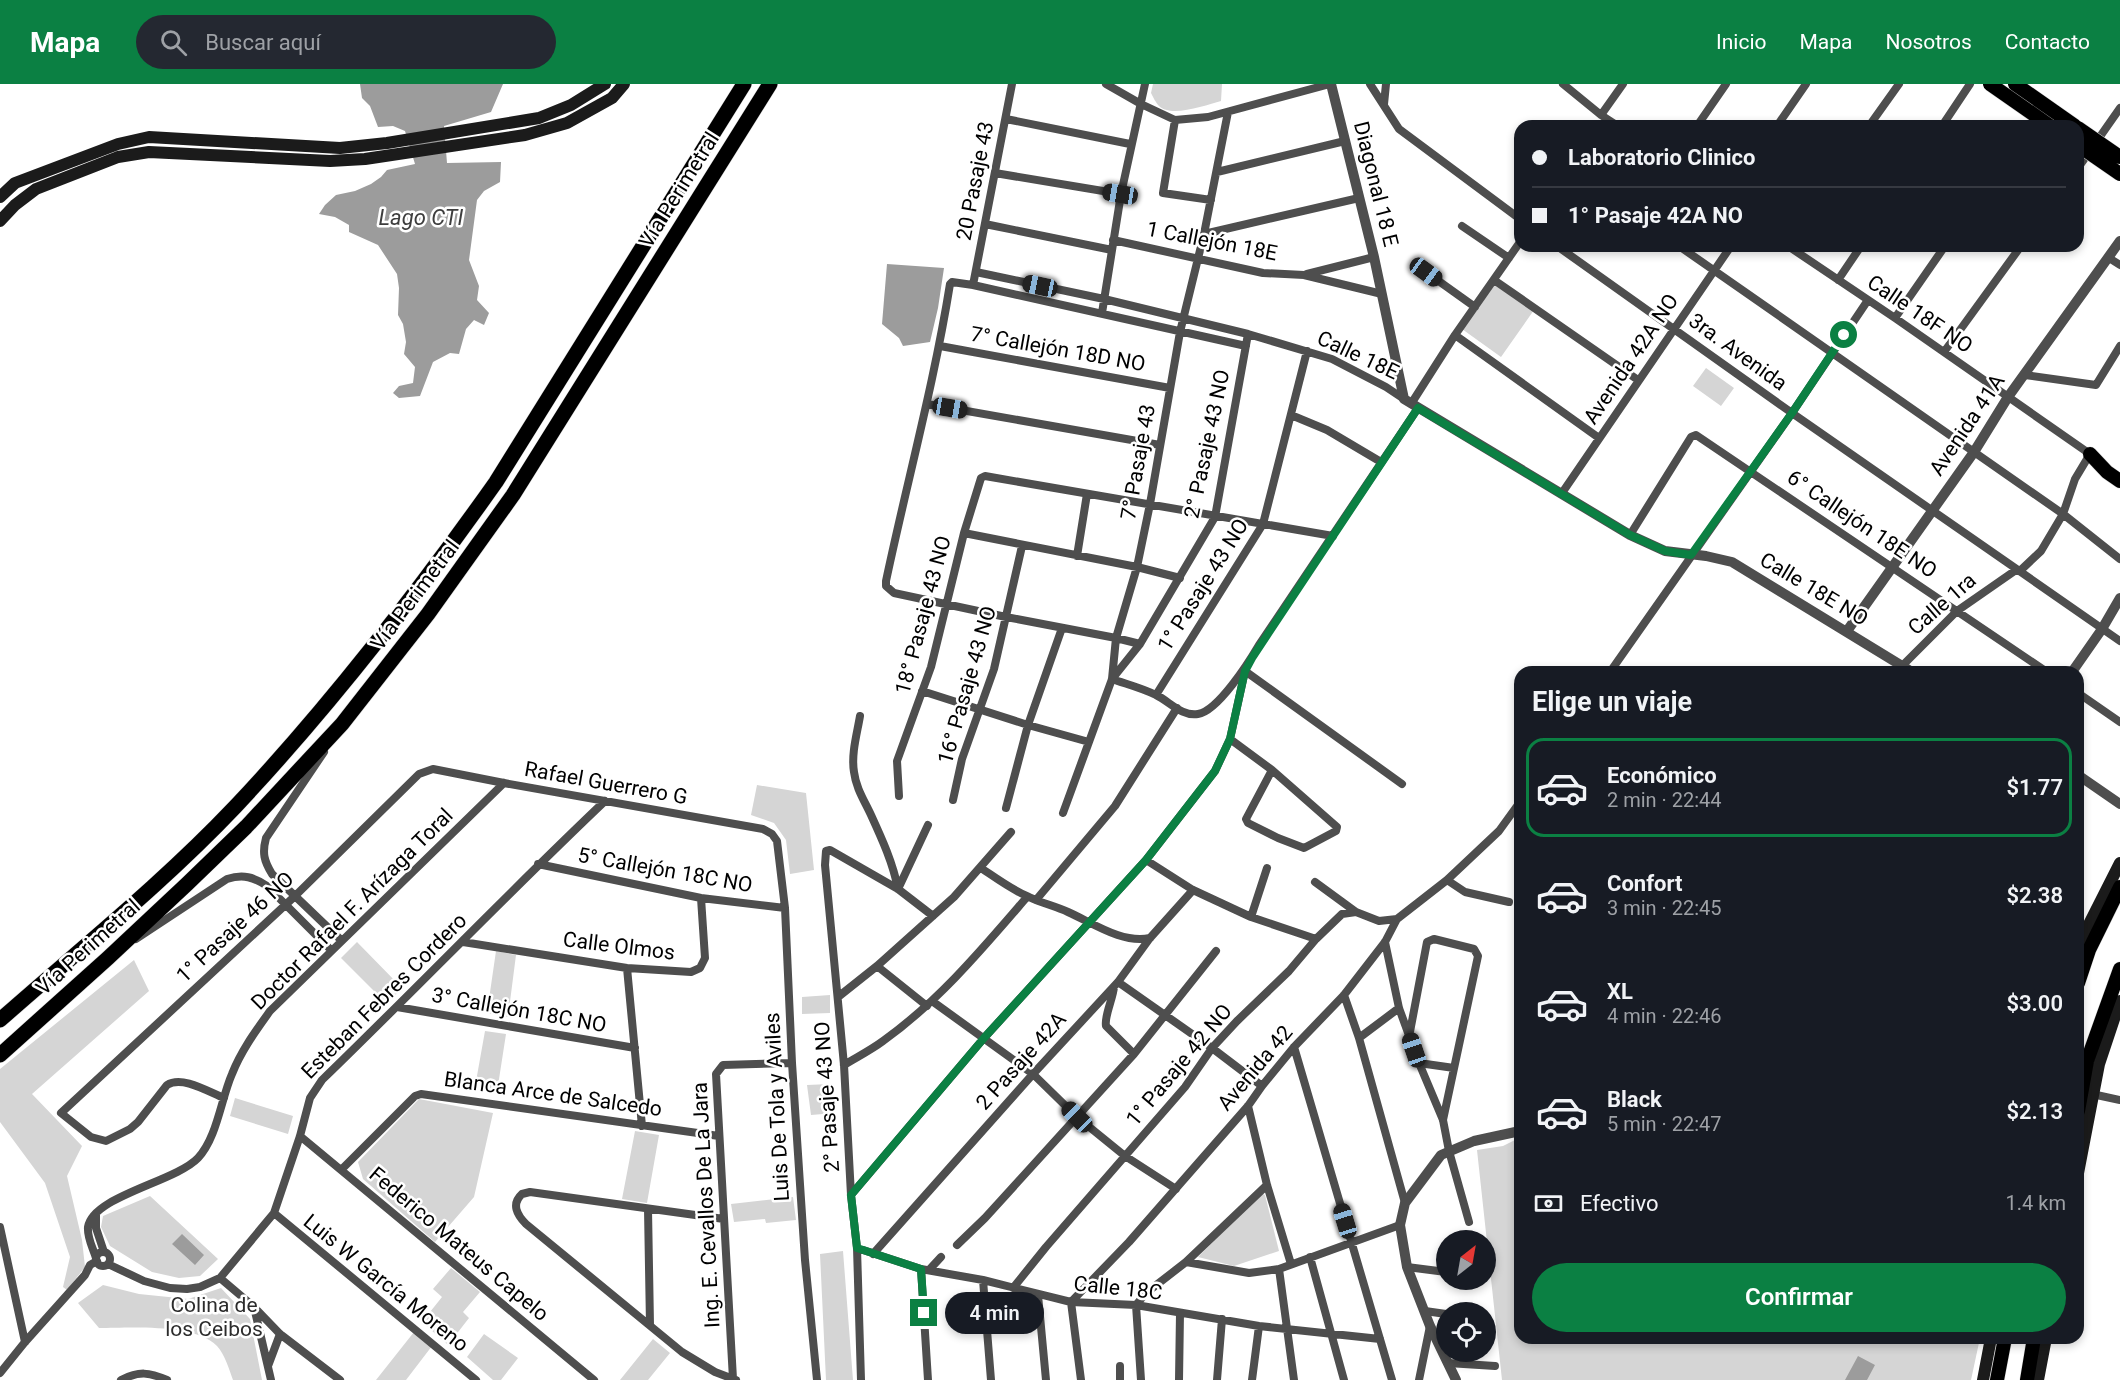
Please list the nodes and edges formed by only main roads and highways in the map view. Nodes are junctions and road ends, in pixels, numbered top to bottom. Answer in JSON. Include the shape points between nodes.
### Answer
{"nodes":[{"id":1,"x":605,"y":84,"type":"edge"},
{"id":2,"x":624,"y":84,"type":"edge"},
{"id":3,"x":744,"y":84,"type":"edge"},
{"id":4,"x":770,"y":84,"type":"edge"},
{"id":5,"x":1990,"y":84,"type":"edge"},
{"id":6,"x":2018,"y":91,"type":"edge"},
{"id":7,"x":2041,"y":120,"type":"edge"},
{"id":8,"x":2065,"y":120,"type":"edge"},
{"id":9,"x":2084,"y":132,"type":"edge"},
{"id":10,"x":2084,"y":149,"type":"edge"},
{"id":11,"x":2120,"y":157,"type":"edge"},
{"id":12,"x":2120,"y":174,"type":"edge"},
{"id":13,"x":0,"y":197,"type":"edge"},
{"id":14,"x":0,"y":221,"type":"edge"},
{"id":15,"x":2120,"y":474,"type":"edge"},
{"id":16,"x":2120,"y":481,"type":"edge"},
{"id":17,"x":2120,"y":863,"type":"edge"},
{"id":18,"x":2120,"y":887,"type":"edge"},
{"id":19,"x":2084,"y":934,"type":"edge"},
{"id":20,"x":2084,"y":963,"type":"edge"},
{"id":21,"x":2120,"y":969,"type":"edge"},
{"id":22,"x":2120,"y":1000,"type":"edge"},
{"id":23,"x":0,"y":1020,"type":"edge"},
{"id":24,"x":0,"y":1054,"type":"edge"},
{"id":25,"x":2084,"y":1078,"type":"edge"},
{"id":26,"x":2084,"y":1139,"type":"edge"},
{"id":27,"x":1990,"y":1344,"type":"edge"},
{"id":28,"x":2004,"y":1344,"type":"edge"},
{"id":29,"x":2033,"y":1344,"type":"edge"},
{"id":30,"x":2045,"y":1344,"type":"edge"},
{"id":31,"x":1983,"y":1380,"type":"edge"},
{"id":32,"x":1998,"y":1380,"type":"edge"},
{"id":33,"x":2027,"y":1380,"type":"edge"},
{"id":34,"x":2038,"y":1380,"type":"edge"}],
"edges":[{"from":1,"to":13,"type":"main road","via":[[571,105],[539,118],[387,143],[340,148],[149,137],[118,144],[15,183]]},
{"from":2,"to":14,"type":"main road","via":[[612,98],[567,123],[525,135],[387,156],[341,161],[149,152],[118,157],[36,189]]},
{"from":3,"to":23,"type":"highway","name":"Vía Perimetral","via":[[496,482],[347,679],[234,807],[173,868]]},
{"from":4,"to":24,"type":"highway","name":"Vía Perimetral","via":[[513,495],[342,724],[246,827]]},
{"from":5,"to":7,"type":"main road","bridge":true},
{"from":6,"to":8,"type":"main road","bridge":true},
{"from":9,"to":11,"type":"main road","bridge":true},
{"from":10,"to":12,"type":"main road","bridge":true},
{"from":15,"to":16,"type":"main road","via":[[2091,455]]},
{"from":17,"to":19,"type":"main road"},
{"from":18,"to":20,"type":"main road"},
{"from":21,"to":25,"type":"main road"},
{"from":22,"to":26,"type":"main road","via":[[2098,1064]]},
{"from":27,"to":31,"type":"main road"},
{"from":28,"to":32,"type":"main road"},
{"from":29,"to":33,"type":"main road"},
{"from":30,"to":34,"type":"main road"}]}
